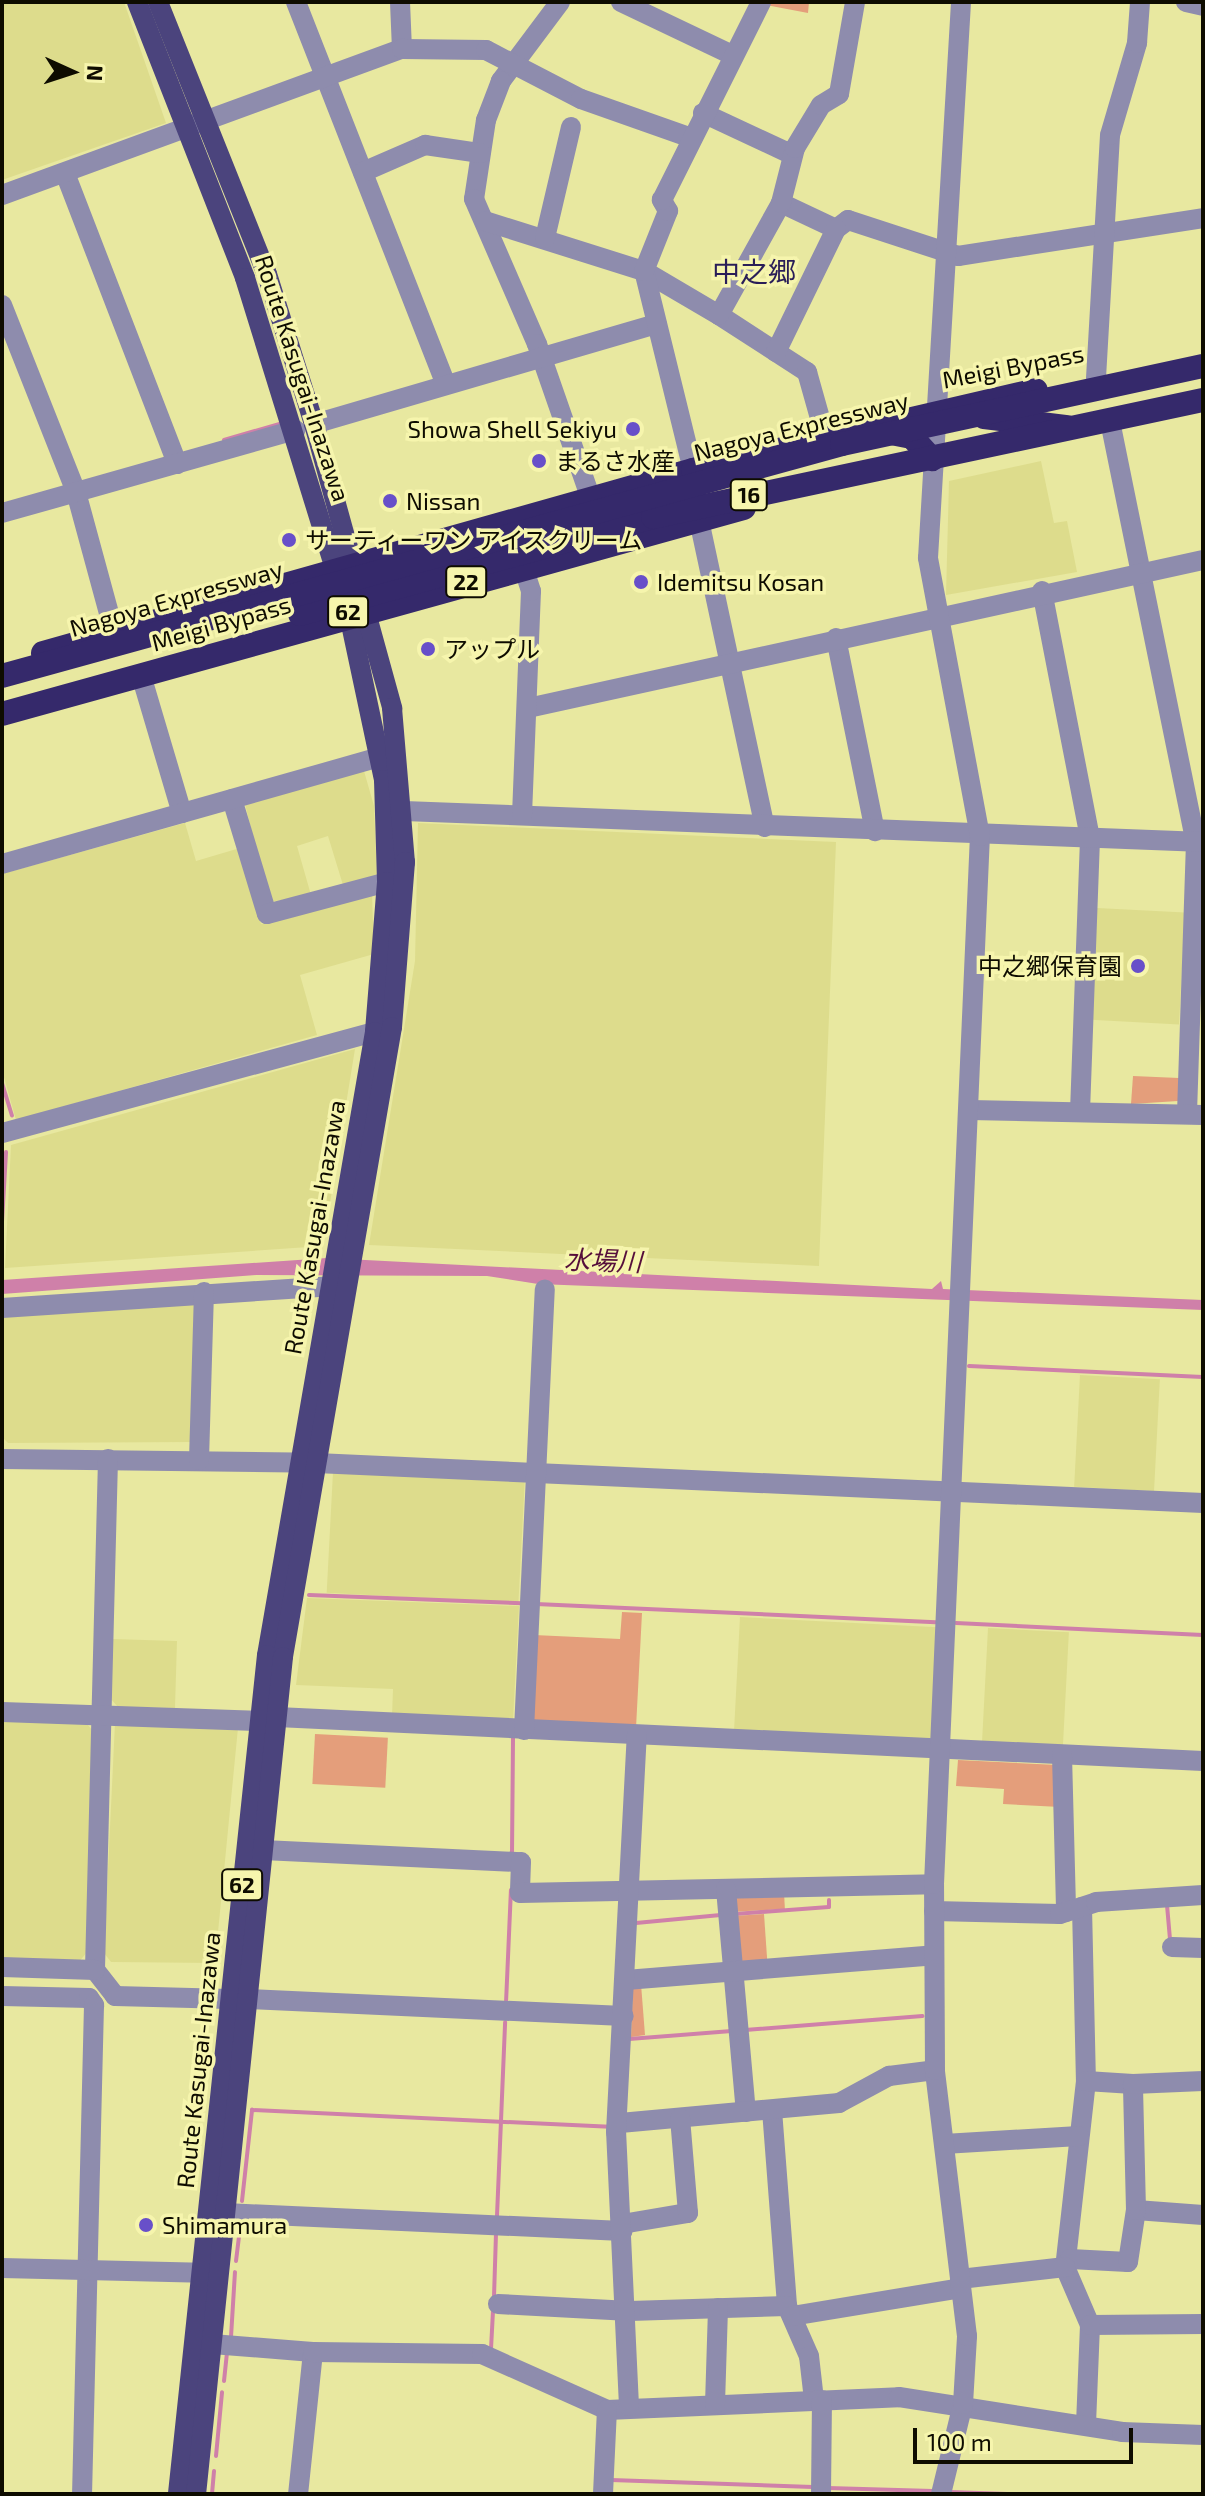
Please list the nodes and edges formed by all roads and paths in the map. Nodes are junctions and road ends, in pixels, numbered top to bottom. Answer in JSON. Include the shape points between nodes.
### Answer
{"nodes":[{"id":1,"x":137,"y":2,"type":"edge"},
{"id":2,"x":158,"y":2,"type":"edge"},
{"id":3,"x":296,"y":2,"type":"edge"},
{"id":4,"x":400,"y":2,"type":"edge"},
{"id":5,"x":560,"y":2,"type":"edge"},
{"id":6,"x":621,"y":2,"type":"edge"},
{"id":7,"x":761,"y":2,"type":"edge"},
{"id":8,"x":855,"y":2,"type":"edge"},
{"id":9,"x":961,"y":2,"type":"edge"},
{"id":10,"x":1140,"y":2,"type":"edge"},
{"id":11,"x":1186,"y":2,"type":"edge"},
{"id":12,"x":1203,"y":6,"type":"edge"},
{"id":13,"x":649,"y":7,"type":"edge"},
{"id":14,"x":402,"y":49,"type":"junction"},
{"id":15,"x":730,"y":54,"type":"junction"},
{"id":16,"x":511,"y":68,"type":"junction"},
{"id":17,"x":326,"y":79,"type":"junction"},
{"id":18,"x":703,"y":113,"type":"junction"},
{"id":19,"x":571,"y":127,"type":"dead end"},
{"id":20,"x":197,"y":128,"type":"junction"},
{"id":21,"x":692,"y":138,"type":"junction"},
{"id":22,"x":480,"y":153,"type":"junction"},
{"id":23,"x":793,"y":155,"type":"junction"},
{"id":24,"x":363,"y":172,"type":"junction"},
{"id":25,"x":65,"y":173,"type":"junction"},
{"id":26,"x":2,"y":195,"type":"edge"},
{"id":27,"x":781,"y":203,"type":"junction"},
{"id":28,"x":1203,"y":218,"type":"edge"},
{"id":29,"x":485,"y":221,"type":"junction"},
{"id":30,"x":836,"y":229,"type":"junction"},
{"id":31,"x":1104,"y":233,"type":"junction"},
{"id":32,"x":545,"y":238,"type":"junction"},
{"id":33,"x":944,"y":253,"type":"junction"},
{"id":34,"x":644,"y":271,"type":"junction"},
{"id":35,"x":2,"y":305,"type":"edge"},
{"id":36,"x":719,"y":315,"type":"junction"},
{"id":37,"x":657,"y":324,"type":"junction"},
{"id":38,"x":776,"y":352,"type":"junction"},
{"id":39,"x":540,"y":359,"type":"junction"},
{"id":40,"x":1203,"y":359,"type":"edge"},
{"id":41,"x":1203,"y":366,"type":"edge"},
{"id":42,"x":1096,"y":378,"type":"junction"},
{"id":43,"x":446,"y":384,"type":"junction"},
{"id":44,"x":1203,"y":400,"type":"edge"},
{"id":45,"x":936,"y":410,"type":"junction"},
{"id":46,"x":1203,"y":410,"type":"edge"},
{"id":47,"x":1111,"y":426,"type":"junction"},
{"id":48,"x":305,"y":427,"type":"junction"},
{"id":49,"x":853,"y":429,"type":"junction"},
{"id":50,"x":825,"y":436,"type":"junction"},
{"id":51,"x":932,"y":459,"type":"junction"},
{"id":52,"x":177,"y":464,"type":"junction"},
{"id":53,"x":693,"y":470,"type":"junction"},
{"id":54,"x":76,"y":492,"type":"junction"},
{"id":55,"x":591,"y":499,"type":"junction"},
{"id":56,"x":2,"y":513,"type":"edge"},
{"id":57,"x":699,"y":520,"type":"junction"},
{"id":58,"x":1203,"y":560,"type":"edge"},
{"id":59,"x":523,"y":566,"type":"junction"},
{"id":60,"x":344,"y":568,"type":"junction"},
{"id":61,"x":1141,"y":571,"type":"junction"},
{"id":62,"x":1042,"y":591,"type":"junction"},
{"id":63,"x":358,"y":613,"type":"junction"},
{"id":64,"x":935,"y":615,"type":"junction"},
{"id":65,"x":114,"y":632,"type":"junction"},
{"id":66,"x":836,"y":638,"type":"junction"},
{"id":67,"x":732,"y":662,"type":"junction"},
{"id":68,"x":2,"y":664,"type":"edge"},
{"id":69,"x":141,"y":675,"type":"junction"},
{"id":70,"x":2,"y":676,"type":"edge"},
{"id":71,"x":2,"y":700,"type":"edge"},
{"id":72,"x":528,"y":708,"type":"junction"},
{"id":73,"x":2,"y":714,"type":"edge"},
{"id":74,"x":380,"y":757,"type":"junction"},
{"id":75,"x":232,"y":799,"type":"junction"},
{"id":76,"x":404,"y":811,"type":"junction"},
{"id":77,"x":182,"y":813,"type":"junction"},
{"id":78,"x":522,"y":815,"type":"junction"},
{"id":79,"x":765,"y":827,"type":"junction"},
{"id":80,"x":875,"y":831,"type":"junction"},
{"id":81,"x":980,"y":836,"type":"junction"},
{"id":82,"x":1090,"y":839,"type":"junction"},
{"id":83,"x":1200,"y":842,"type":"edge"},
{"id":84,"x":2,"y":864,"type":"edge"},
{"id":85,"x":387,"y":882,"type":"junction"},
{"id":86,"x":375,"y":1032,"type":"junction"},
{"id":87,"x":970,"y":1110,"type":"junction"},
{"id":88,"x":1080,"y":1112,"type":"junction"},
{"id":89,"x":1195,"y":1114,"type":"edge"},
{"id":90,"x":2,"y":1133,"type":"edge"},
{"id":91,"x":344,"y":1250,"type":"junction"},
{"id":92,"x":336,"y":1282,"type":"junction"},
{"id":93,"x":545,"y":1289,"type":"dead end"},
{"id":94,"x":204,"y":1292,"type":"junction"},
{"id":95,"x":2,"y":1308,"type":"edge"},
{"id":96,"x":2,"y":1459,"type":"edge"},
{"id":97,"x":108,"y":1459,"type":"junction"},
{"id":98,"x":199,"y":1460,"type":"junction"},
{"id":99,"x":308,"y":1463,"type":"junction"},
{"id":100,"x":537,"y":1474,"type":"junction"},
{"id":101,"x":951,"y":1493,"type":"junction"},
{"id":102,"x":1203,"y":1503,"type":"edge"},
{"id":103,"x":2,"y":1712,"type":"edge"},
{"id":104,"x":102,"y":1715,"type":"junction"},
{"id":105,"x":268,"y":1719,"type":"junction"},
{"id":106,"x":524,"y":1730,"type":"junction"},
{"id":107,"x":637,"y":1736,"type":"junction"},
{"id":108,"x":940,"y":1750,"type":"junction"},
{"id":109,"x":1062,"y":1755,"type":"junction"},
{"id":110,"x":1203,"y":1761,"type":"edge"},
{"id":111,"x":263,"y":1850,"type":"junction"},
{"id":112,"x":934,"y":1884,"type":"junction"},
{"id":113,"x":726,"y":1889,"type":"junction"},
{"id":114,"x":630,"y":1891,"type":"junction"},
{"id":115,"x":1203,"y":1895,"type":"edge"},
{"id":116,"x":1074,"y":1909,"type":"junction"},
{"id":117,"x":934,"y":1911,"type":"junction"},
{"id":118,"x":1172,"y":1947,"type":"dead end"},
{"id":119,"x":1203,"y":1948,"type":"edge"},
{"id":120,"x":934,"y":1955,"type":"junction"},
{"id":121,"x":2,"y":1967,"type":"edge"},
{"id":122,"x":95,"y":1970,"type":"junction"},
{"id":123,"x":732,"y":1972,"type":"junction"},
{"id":124,"x":626,"y":1980,"type":"junction"},
{"id":125,"x":2,"y":1996,"type":"edge"},
{"id":126,"x":239,"y":1999,"type":"junction"},
{"id":127,"x":624,"y":2016,"type":"junction"},
{"id":128,"x":935,"y":2070,"type":"junction"},
{"id":129,"x":1086,"y":2081,"type":"junction"},
{"id":130,"x":1203,"y":2081,"type":"edge"},
{"id":131,"x":1133,"y":2084,"type":"junction"},
{"id":132,"x":772,"y":2110,"type":"junction"},
{"id":133,"x":746,"y":2112,"type":"junction"},
{"id":134,"x":680,"y":2118,"type":"junction"},
{"id":135,"x":620,"y":2123,"type":"junction"},
{"id":136,"x":1079,"y":2136,"type":"junction"},
{"id":137,"x":944,"y":2144,"type":"junction"},
{"id":138,"x":1136,"y":2210,"type":"junction"},
{"id":139,"x":225,"y":2213,"type":"junction"},
{"id":140,"x":1203,"y":2215,"type":"edge"},
{"id":141,"x":622,"y":2227,"type":"junction"},
{"id":142,"x":1067,"y":2263,"type":"junction"},
{"id":143,"x":2,"y":2268,"type":"edge"},
{"id":144,"x":88,"y":2271,"type":"junction"},
{"id":145,"x":201,"y":2273,"type":"junction"},
{"id":146,"x":960,"y":2284,"type":"junction"},
{"id":147,"x":498,"y":2304,"type":"dead end"},
{"id":148,"x":718,"y":2308,"type":"junction"},
{"id":149,"x":630,"y":2311,"type":"junction"},
{"id":150,"x":790,"y":2311,"type":"junction"},
{"id":151,"x":1203,"y":2324,"type":"edge"},
{"id":152,"x":1090,"y":2325,"type":"junction"},
{"id":153,"x":212,"y":2344,"type":"junction"},
{"id":154,"x":313,"y":2352,"type":"junction"},
{"id":155,"x":818,"y":2400,"type":"junction"},
{"id":156,"x":715,"y":2404,"type":"junction"},
{"id":157,"x":963,"y":2404,"type":"junction"},
{"id":158,"x":629,"y":2406,"type":"junction"},
{"id":159,"x":607,"y":2410,"type":"junction"},
{"id":160,"x":1086,"y":2424,"type":"junction"},
{"id":161,"x":1203,"y":2435,"type":"edge"},
{"id":162,"x":82,"y":2494,"type":"edge"},
{"id":163,"x":178,"y":2494,"type":"edge"},
{"id":164,"x":196,"y":2494,"type":"edge"},
{"id":165,"x":298,"y":2494,"type":"edge"},
{"id":166,"x":603,"y":2494,"type":"edge"},
{"id":167,"x":821,"y":2494,"type":"edge"},
{"id":168,"x":941,"y":2494,"type":"edge"}],
"edges":[{"from":1,"to":20,"type":"main road","name":"Route Kasugai-Inazawa","number":"62"},
{"from":2,"to":20,"type":"main road","name":"Route Kasugai-Inazawa","number":"62"},
{"from":3,"to":17,"type":"street"},
{"from":4,"to":14,"type":"street"},
{"from":5,"to":16,"type":"street"},
{"from":6,"to":13,"type":"street"},
{"from":7,"to":15,"type":"street","via":[[749,35]]},
{"from":8,"to":23,"type":"street","via":[[839,94],[821,105]]},
{"from":9,"to":33,"type":"street"},
{"from":10,"to":31,"type":"street","via":[[1137,43],[1110,135]]},
{"from":11,"to":12,"type":"street"},
{"from":13,"to":15,"type":"street"},
{"from":14,"to":16,"type":"street","via":[[486,50]]},
{"from":14,"to":17,"type":"street"},
{"from":15,"to":18,"type":"street"},
{"from":16,"to":21,"type":"street"},
{"from":16,"to":22,"type":"street","via":[[486,120]]},
{"from":17,"to":20,"type":"street"},
{"from":17,"to":24,"type":"street"},
{"from":18,"to":21,"type":"street"},
{"from":18,"to":23,"type":"street"},
{"from":19,"to":32,"type":"street"},
{"from":20,"to":25,"type":"street"},
{"from":20,"to":48,"type":"main road","name":"Route Kasugai-Inazawa","number":"62","via":[[267,274]]},
{"from":21,"to":34,"type":"street","via":[[662,200],[668,211]]},
{"from":22,"to":24,"type":"street","via":[[425,145]]},
{"from":22,"to":29,"type":"street","via":[[474,199]]},
{"from":23,"to":27,"type":"street"},
{"from":24,"to":43,"type":"street"},
{"from":25,"to":26,"type":"street"},
{"from":25,"to":52,"type":"street"},
{"from":27,"to":30,"type":"street"},
{"from":27,"to":36,"type":"street"},
{"from":28,"to":31,"type":"street"},
{"from":29,"to":32,"type":"street"},
{"from":29,"to":39,"type":"street"},
{"from":30,"to":33,"type":"street","via":[[848,220]]},
{"from":30,"to":38,"type":"street"},
{"from":31,"to":33,"type":"street"},
{"from":31,"to":42,"type":"street"},
{"from":32,"to":34,"type":"street"},
{"from":33,"to":45,"type":"street"},
{"from":34,"to":36,"type":"street"},
{"from":34,"to":37,"type":"street"},
{"from":35,"to":54,"type":"street"},
{"from":36,"to":38,"type":"street"},
{"from":37,"to":39,"type":"street"},
{"from":37,"to":53,"type":"street"},
{"from":38,"to":50,"type":"street","via":[[811,377]]},
{"from":39,"to":43,"type":"street"},
{"from":39,"to":55,"type":"street"},
{"from":40,"to":42,"type":"highway","name":"Meigi Bypass","number":"22"},
{"from":41,"to":70,"type":"highway","name":"Nagoya Expressway","number":"16","bridge":true,"via":[[842,444]]},
{"from":42,"to":45,"type":"highway","name":"Meigi Bypass","number":"22"},
{"from":43,"to":48,"type":"street"},
{"from":44,"to":71,"type":"highway","name":"Nagoya Expressway","number":"16","bridge":true,"via":[[653,517]]},
{"from":45,"to":47,"type":"highway","via":[[955,419]]},
{"from":45,"to":49,"type":"highway","name":"Meigi Bypass","number":"22"},
{"from":45,"to":51,"type":"street"},
{"from":46,"to":47,"type":"highway","name":"Meigi Bypass","number":"22"},
{"from":47,"to":51,"type":"highway","name":"Meigi Bypass","number":"22"},
{"from":47,"to":61,"type":"street"},
{"from":48,"to":52,"type":"street"},
{"from":48,"to":60,"type":"main road","name":"Route Kasugai-Inazawa","number":"62"},
{"from":49,"to":50,"type":"highway","name":"Meigi Bypass","number":"22"},
{"from":49,"to":51,"type":"highway","via":[[912,437]]},
{"from":50,"to":53,"type":"highway","name":"Meigi Bypass","number":"22"},
{"from":51,"to":57,"type":"highway","name":"Meigi Bypass","number":"22"},
{"from":51,"to":64,"type":"street","via":[[928,558]]},
{"from":52,"to":54,"type":"street"},
{"from":53,"to":55,"type":"highway","name":"Meigi Bypass","number":"22"},
{"from":54,"to":56,"type":"street"},
{"from":54,"to":65,"type":"street"},
{"from":55,"to":60,"type":"highway","name":"Meigi Bypass","number":"22"},
{"from":57,"to":59,"type":"highway","name":"Meigi Bypass","number":"22"},
{"from":57,"to":67,"type":"street"},
{"from":58,"to":61,"type":"street"},
{"from":59,"to":63,"type":"highway","name":"Meigi Bypass","number":"22"},
{"from":59,"to":72,"type":"street","via":[[531,591]]},
{"from":60,"to":63,"type":"main road","name":"Route Kasugai-Inazawa","number":"62"},
{"from":60,"to":65,"type":"highway","name":"Meigi Bypass","number":"22"},
{"from":61,"to":62,"type":"street"},
{"from":61,"to":83,"type":"street"},
{"from":62,"to":64,"type":"street"},
{"from":62,"to":82,"type":"street"},
{"from":63,"to":69,"type":"highway","name":"Meigi Bypass","number":"22"},
{"from":63,"to":74,"type":"main road","name":"Route Kasugai-Inazawa","number":"62"},
{"from":63,"to":76,"type":"main road","name":"Route Kasugai-Inazawa","number":"62","via":[[392,708]]},
{"from":64,"to":66,"type":"street"},
{"from":64,"to":81,"type":"street"},
{"from":65,"to":68,"type":"highway","name":"Meigi Bypass","number":"22"},
{"from":66,"to":67,"type":"street"},
{"from":66,"to":80,"type":"street"},
{"from":67,"to":72,"type":"street"},
{"from":67,"to":79,"type":"street"},
{"from":69,"to":73,"type":"highway","name":"Meigi Bypass","number":"22"},
{"from":69,"to":77,"type":"street"},
{"from":72,"to":78,"type":"street"},
{"from":74,"to":75,"type":"street"},
{"from":74,"to":85,"type":"main road","name":"Route Kasugai-Inazawa","number":"62"},
{"from":75,"to":77,"type":"street"},
{"from":75,"to":85,"type":"street","via":[[267,914]]},
{"from":76,"to":78,"type":"street"},
{"from":76,"to":91,"type":"main road","name":"Route Kasugai-Inazawa","number":"62","via":[[402,951]]},
{"from":77,"to":84,"type":"street"},
{"from":78,"to":79,"type":"street"},
{"from":79,"to":80,"type":"street"},
{"from":80,"to":81,"type":"street"},
{"from":81,"to":82,"type":"street"},
{"from":81,"to":87,"type":"street"},
{"from":82,"to":83,"type":"street"},
{"from":82,"to":88,"type":"street"},
{"from":83,"to":89,"type":"street"},
{"from":85,"to":86,"type":"main road","name":"Route Kasugai-Inazawa","number":"62"},
{"from":86,"to":90,"type":"street"},
{"from":86,"to":91,"type":"main road","name":"Route Kasugai-Inazawa","number":"62"},
{"from":87,"to":88,"type":"street"},
{"from":87,"to":101,"type":"street"},
{"from":88,"to":89,"type":"street"},
{"from":91,"to":92,"type":"main road","name":"Route Kasugai-Inazawa","number":"62"},
{"from":92,"to":94,"type":"street"},
{"from":92,"to":99,"type":"main road","name":"Route Kasugai-Inazawa","number":"62"},
{"from":93,"to":100,"type":"street"},
{"from":94,"to":95,"type":"street"},
{"from":94,"to":98,"type":"street"},
{"from":96,"to":97,"type":"street"},
{"from":97,"to":98,"type":"street"},
{"from":97,"to":104,"type":"street"},
{"from":98,"to":99,"type":"street"},
{"from":99,"to":100,"type":"street"},
{"from":99,"to":105,"type":"main road","name":"Route Kasugai-Inazawa","number":"62"},
{"from":100,"to":101,"type":"street"},
{"from":100,"to":106,"type":"street"},
{"from":101,"to":102,"type":"street"},
{"from":101,"to":108,"type":"street"},
{"from":103,"to":104,"type":"street"},
{"from":104,"to":105,"type":"street"},
{"from":104,"to":122,"type":"street"},
{"from":105,"to":106,"type":"street"},
{"from":105,"to":111,"type":"main road","name":"Route Kasugai-Inazawa","number":"62"},
{"from":105,"to":126,"type":"main road","name":"Route Kasugai-Inazawa","number":"62"},
{"from":106,"to":107,"type":"street"},
{"from":107,"to":108,"type":"street"},
{"from":107,"to":114,"type":"street"},
{"from":108,"to":109,"type":"street"},
{"from":108,"to":112,"type":"street"},
{"from":109,"to":110,"type":"street"},
{"from":109,"to":116,"type":"street"},
{"from":111,"to":114,"type":"street","via":[[521,1862],[520,1893]]},
{"from":111,"to":126,"type":"main road","name":"Route Kasugai-Inazawa","number":"62"},
{"from":112,"to":113,"type":"street"},
{"from":112,"to":117,"type":"street"},
{"from":113,"to":114,"type":"street"},
{"from":113,"to":123,"type":"street"},
{"from":114,"to":124,"type":"street"},
{"from":115,"to":116,"type":"street"},
{"from":116,"to":117,"type":"street"},
{"from":116,"to":129,"type":"street"},
{"from":117,"to":120,"type":"street"},
{"from":118,"to":119,"type":"street"},
{"from":120,"to":123,"type":"street"},
{"from":120,"to":128,"type":"street"},
{"from":121,"to":122,"type":"street"},
{"from":122,"to":126,"type":"street","via":[[115,1996]]},
{"from":123,"to":124,"type":"street"},
{"from":123,"to":133,"type":"street"},
{"from":124,"to":127,"type":"street"},
{"from":125,"to":144,"type":"street","via":[[89,1998],[94,2005]]},
{"from":126,"to":127,"type":"street"},
{"from":126,"to":139,"type":"main road","name":"Route Kasugai-Inazawa","number":"62"},
{"from":126,"to":145,"type":"main road","name":"Route Kasugai-Inazawa","number":"62"},
{"from":127,"to":135,"type":"street"},
{"from":128,"to":132,"type":"street","via":[[889,2076],[839,2103]]},
{"from":128,"to":137,"type":"street"},
{"from":129,"to":131,"type":"street"},
{"from":129,"to":136,"type":"street"},
{"from":130,"to":131,"type":"street"},
{"from":131,"to":138,"type":"street"},
{"from":132,"to":133,"type":"street"},
{"from":132,"to":150,"type":"street"},
{"from":133,"to":134,"type":"street"},
{"from":134,"to":135,"type":"street"},
{"from":134,"to":141,"type":"street","via":[[688,2213]]},
{"from":135,"to":141,"type":"street"},
{"from":136,"to":137,"type":"street"},
{"from":136,"to":142,"type":"street"},
{"from":137,"to":146,"type":"street"},
{"from":138,"to":140,"type":"street"},
{"from":138,"to":142,"type":"street","via":[[1128,2262]]},
{"from":139,"to":141,"type":"street"},
{"from":139,"to":153,"type":"main road","name":"Route Kasugai-Inazawa","number":"62"},
{"from":141,"to":149,"type":"street"},
{"from":142,"to":146,"type":"street"},
{"from":142,"to":152,"type":"street"},
{"from":143,"to":144,"type":"street"},
{"from":144,"to":145,"type":"street"},
{"from":144,"to":162,"type":"street"},
{"from":145,"to":163,"type":"main road","name":"Route Kasugai-Inazawa","number":"62"},
{"from":146,"to":150,"type":"street"},
{"from":146,"to":157,"type":"street"},
{"from":147,"to":149,"type":"street"},
{"from":148,"to":149,"type":"street"},
{"from":148,"to":150,"type":"street"},
{"from":148,"to":156,"type":"street"},
{"from":149,"to":158,"type":"street"},
{"from":150,"to":155,"type":"street","via":[[809,2356]]},
{"from":151,"to":152,"type":"street"},
{"from":152,"to":160,"type":"street"},
{"from":153,"to":154,"type":"street"},
{"from":153,"to":164,"type":"main road","name":"Route Kasugai-Inazawa","number":"62"},
{"from":154,"to":159,"type":"street","via":[[482,2354]]},
{"from":154,"to":165,"type":"street"},
{"from":155,"to":156,"type":"street"},
{"from":155,"to":157,"type":"street","via":[[899,2397]]},
{"from":155,"to":167,"type":"street"},
{"from":156,"to":158,"type":"street"},
{"from":157,"to":160,"type":"street"},
{"from":157,"to":168,"type":"street"},
{"from":158,"to":159,"type":"street"},
{"from":159,"to":166,"type":"street"},
{"from":160,"to":161,"type":"street"}]}
